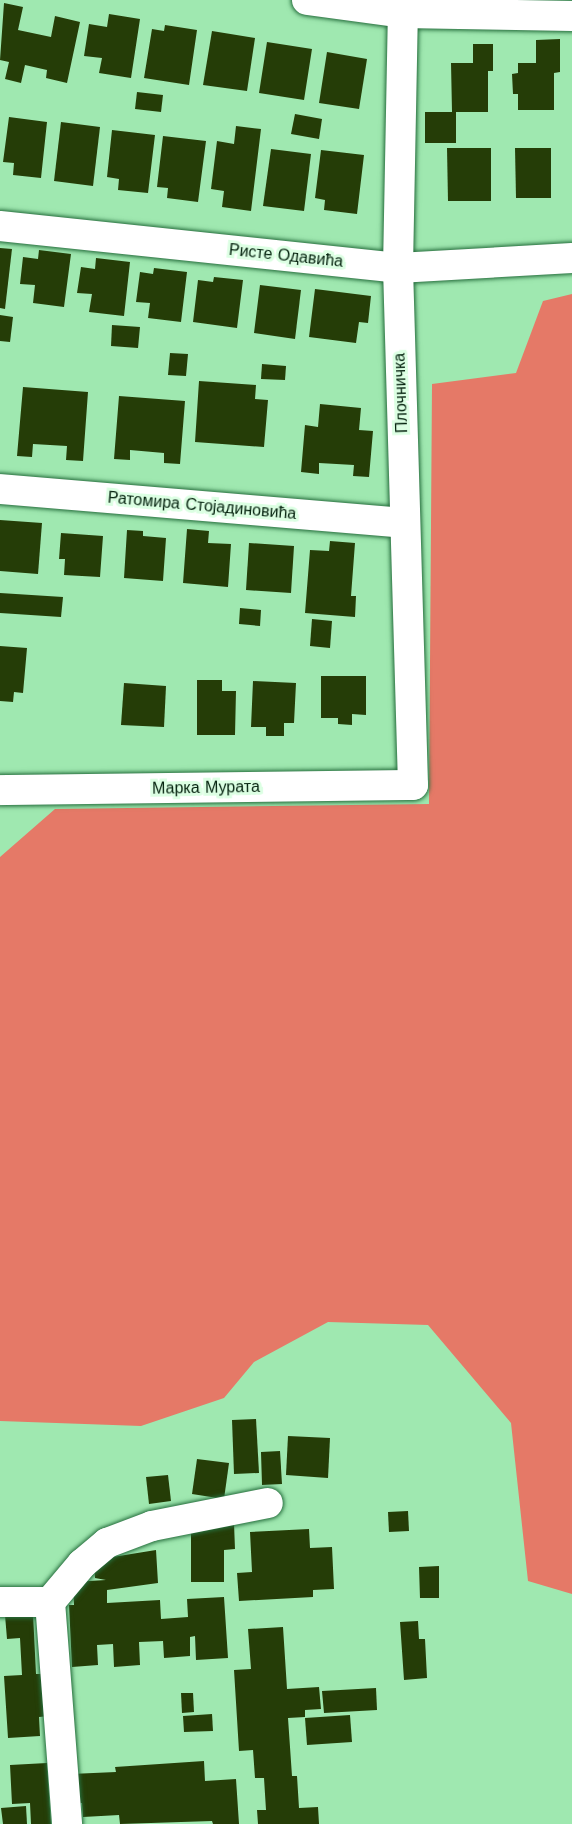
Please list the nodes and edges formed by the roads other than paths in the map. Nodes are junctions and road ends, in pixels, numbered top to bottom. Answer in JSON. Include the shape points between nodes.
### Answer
{"nodes":[{"id":1,"x":307,"y":0,"type":"edge"},
{"id":2,"x":403,"y":7,"type":"edge"},
{"id":3,"x":572,"y":16,"type":"edge"},
{"id":4,"x":0,"y":226,"type":"edge"},
{"id":5,"x":572,"y":258,"type":"edge"},
{"id":6,"x":398,"y":268,"type":"junction"},
{"id":7,"x":0,"y":489,"type":"edge"},
{"id":8,"x":404,"y":523,"type":"junction"},
{"id":9,"x":413,"y":785,"type":"joint"},
{"id":10,"x":0,"y":790,"type":"edge"},
{"id":11,"x":268,"y":1503,"type":"dead end"},
{"id":12,"x":0,"y":1602,"type":"edge"},
{"id":13,"x":50,"y":1602,"type":"junction"},
{"id":14,"x":67,"y":1824,"type":"edge"}],
"edges":[{"from":1,"to":2,"type":"street"},
{"from":2,"to":3,"type":"street"},
{"from":2,"to":6,"type":"street","name":"Плочничка"},
{"from":4,"to":6,"type":"street","name":"Ристе Одавића"},
{"from":5,"to":6,"type":"street","name":"Ристе Одавића"},
{"from":6,"to":8,"type":"street","name":"Плочничка"},
{"from":7,"to":8,"type":"street","name":"Ратомира Стојадиновића"},
{"from":8,"to":9,"type":"street","name":"Плочничка"},
{"from":9,"to":10,"type":"street","name":"Марка Мурата"},
{"from":11,"to":13,"type":"street","via":[[152,1526],[107,1543],[82,1564]]},
{"from":12,"to":13,"type":"street"},
{"from":13,"to":14,"type":"street"}]}
